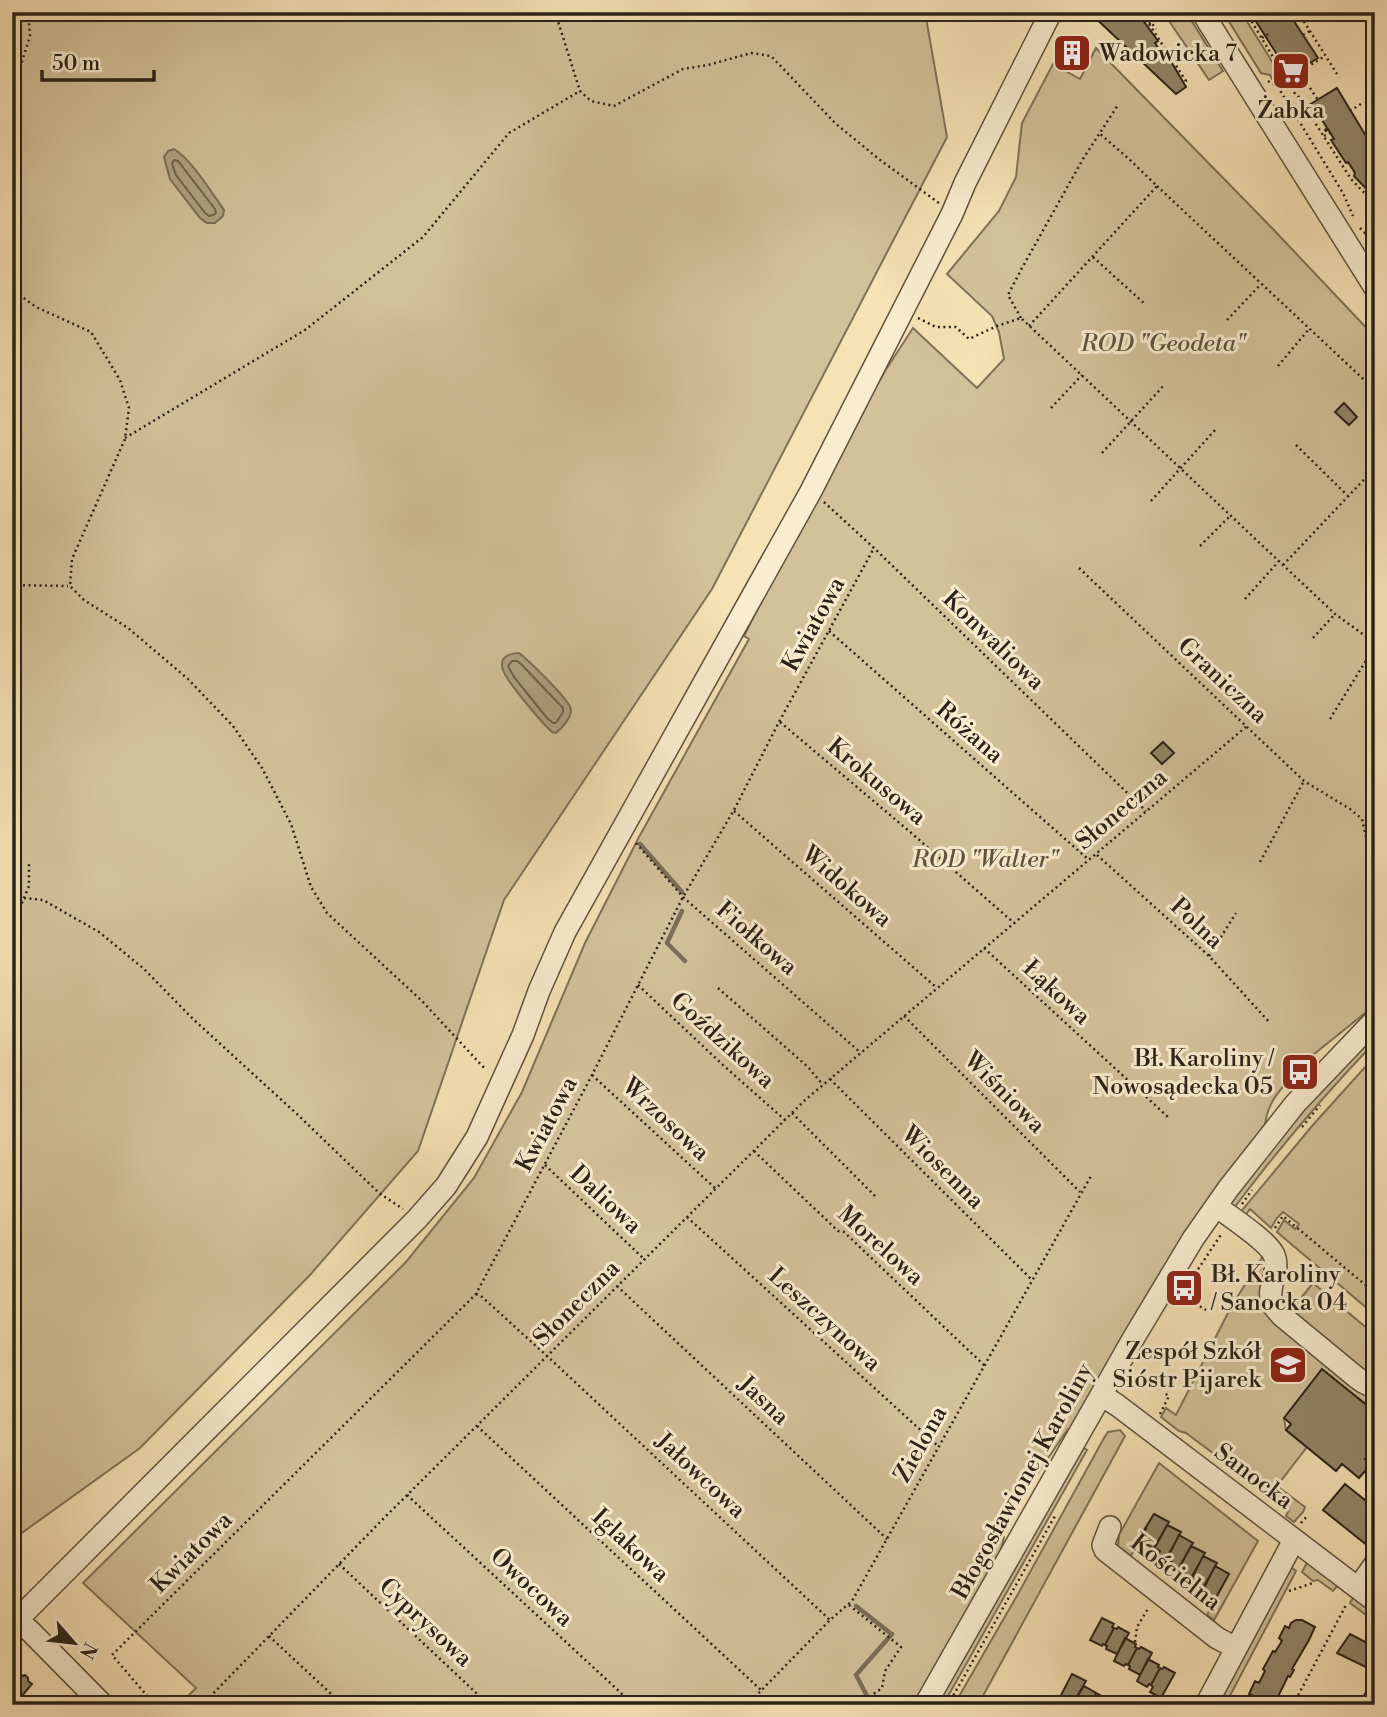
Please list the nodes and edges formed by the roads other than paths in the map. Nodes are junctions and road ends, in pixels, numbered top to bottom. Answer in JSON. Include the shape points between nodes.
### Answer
{"nodes":[{"id":1,"x":1051,"y":12,"type":"edge"},
{"id":2,"x":1202,"y":12,"type":"edge"},
{"id":3,"x":1375,"y":288,"type":"edge"},
{"id":4,"x":1375,"y":1020,"type":"edge"},
{"id":5,"x":1216,"y":1206,"type":"junction"},
{"id":6,"x":1375,"y":1388,"type":"edge"},
{"id":7,"x":1101,"y":1395,"type":"junction"},
{"id":8,"x":1110,"y":1527,"type":"dead end"},
{"id":9,"x":1294,"y":1540,"type":"junction"},
{"id":10,"x":1375,"y":1564,"type":"edge"},
{"id":11,"x":1352,"y":1596,"type":"junction"},
{"id":12,"x":1375,"y":1601,"type":"edge"},
{"id":13,"x":14,"y":1618,"type":"edge"},
{"id":14,"x":1236,"y":1648,"type":"junction"},
{"id":15,"x":103,"y":1705,"type":"edge"},
{"id":16,"x":925,"y":1705,"type":"edge"},
{"id":17,"x":1206,"y":1705,"type":"edge"}],
"edges":[{"from":1,"to":13,"type":"street","via":[[811,491],[565,932],[477,1138],[446,1186],[417,1219]]},
{"from":2,"to":3,"type":"street"},
{"from":4,"to":5,"type":"street","name":"Błogosławionej Karoliny","via":[[1295,1104]]},
{"from":5,"to":6,"type":"street","via":[[1273,1252],[1277,1268],[1271,1298],[1282,1316]]},
{"from":5,"to":7,"type":"street","name":"Błogosławionej Karoliny"},
{"from":7,"to":9,"type":"street","name":"Sanocka"},
{"from":7,"to":16,"type":"street","name":"Błogosławionej Karoliny"},
{"from":8,"to":14,"type":"street","name":"Kościelna","via":[[1105,1549]]},
{"from":9,"to":11,"type":"street","name":"Sanocka"},
{"from":9,"to":14,"type":"street","name":"Kościelna"},
{"from":10,"to":11,"type":"street"},
{"from":11,"to":12,"type":"street","name":"Sanocka"},
{"from":13,"to":15,"type":"street"},
{"from":14,"to":17,"type":"street","name":"Kościelna"}]}
